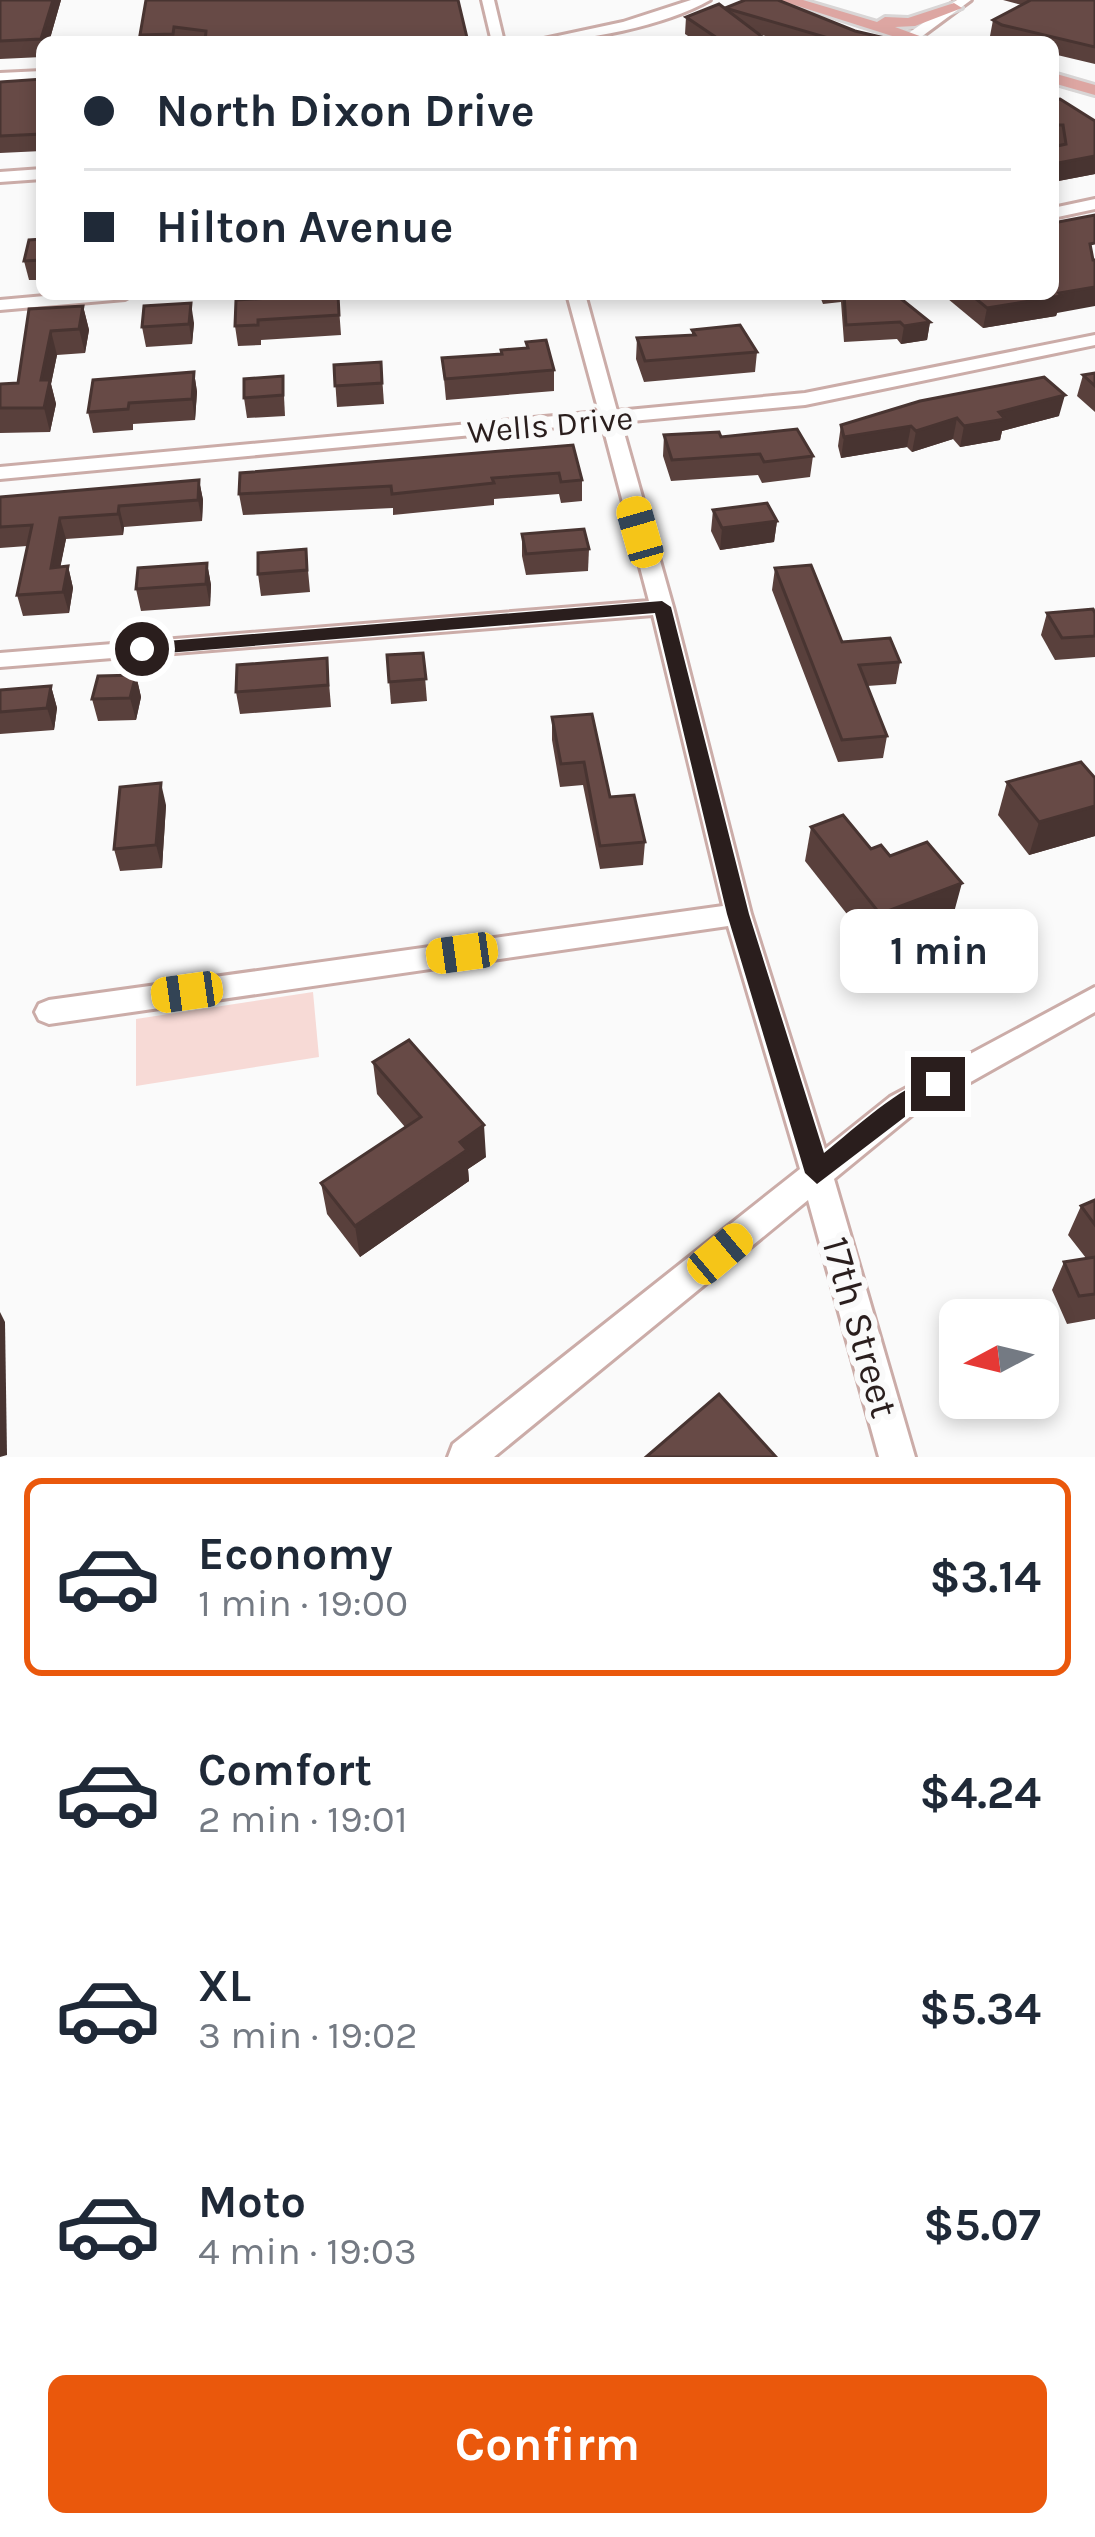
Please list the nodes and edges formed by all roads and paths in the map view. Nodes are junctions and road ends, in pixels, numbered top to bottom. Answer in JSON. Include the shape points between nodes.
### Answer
{"nodes":[{"id":1,"x":488,"y":0,"type":"edge"},
{"id":2,"x":704,"y":0,"type":"edge"},
{"id":3,"x":787,"y":0,"type":"edge"},
{"id":4,"x":959,"y":4,"type":"edge"},
{"id":5,"x":826,"y":12,"type":"junction"},
{"id":6,"x":497,"y":36,"type":"edge"},
{"id":7,"x":584,"y":36,"type":"edge"},
{"id":8,"x":907,"y":36,"type":"edge"},
{"id":9,"x":924,"y":36,"type":"edge"},
{"id":10,"x":36,"y":75,"type":"edge"},
{"id":11,"x":0,"y":77,"type":"edge"},
{"id":12,"x":1059,"y":80,"type":"edge"},
{"id":13,"x":1095,"y":90,"type":"edge"},
{"id":14,"x":36,"y":175,"type":"edge"},
{"id":15,"x":0,"y":177,"type":"edge"},
{"id":16,"x":1095,"y":204,"type":"edge"},
{"id":17,"x":1059,"y":212,"type":"edge"},
{"id":18,"x":56,"y":300,"type":"edge"},
{"id":19,"x":578,"y":300,"type":"edge"},
{"id":20,"x":0,"y":305,"type":"edge"},
{"id":21,"x":1095,"y":340,"type":"edge"},
{"id":22,"x":608,"y":419,"type":"junction"},
{"id":23,"x":0,"y":473,"type":"edge"},
{"id":24,"x":662,"y":607,"type":"junction"},
{"id":25,"x":0,"y":660,"type":"edge"},
{"id":26,"x":738,"y":914,"type":"junction"},
{"id":27,"x":1095,"y":998,"type":"edge"},
{"id":28,"x":49,"y":1012,"type":"dead end"},
{"id":29,"x":817,"y":1173,"type":"junction"},
{"id":30,"x":466,"y":1457,"type":"edge"},
{"id":31,"x":897,"y":1457,"type":"edge"}],
"edges":[{"from":1,"to":6,"type":"street"},
{"from":2,"to":7,"type":"street","via":[[632,30]]},
{"from":3,"to":5,"type":"main road"},
{"from":4,"to":5,"type":"main road","via":[[909,23]]},
{"from":4,"to":9,"type":"street"},
{"from":5,"to":8,"type":"main road"},
{"from":10,"to":11,"type":"street"},
{"from":12,"to":13,"type":"main road"},
{"from":14,"to":15,"type":"street"},
{"from":16,"to":17,"type":"street"},
{"from":18,"to":20,"type":"street"},
{"from":19,"to":22,"type":"street","name":"17th Street"},
{"from":21,"to":22,"type":"street","name":"Wells Drive","via":[[805,398]]},
{"from":22,"to":23,"type":"street","name":"Wells Drive"},
{"from":22,"to":24,"type":"street","name":"17th Street"},
{"from":24,"to":25,"type":"street"},
{"from":24,"to":26,"type":"street","name":"17th Street"},
{"from":26,"to":28,"type":"street"},
{"from":26,"to":29,"type":"street","name":"17th Street"},
{"from":27,"to":29,"type":"street","via":[[901,1106]]},
{"from":29,"to":30,"type":"street"},
{"from":29,"to":31,"type":"street","name":"17th Street"}]}
